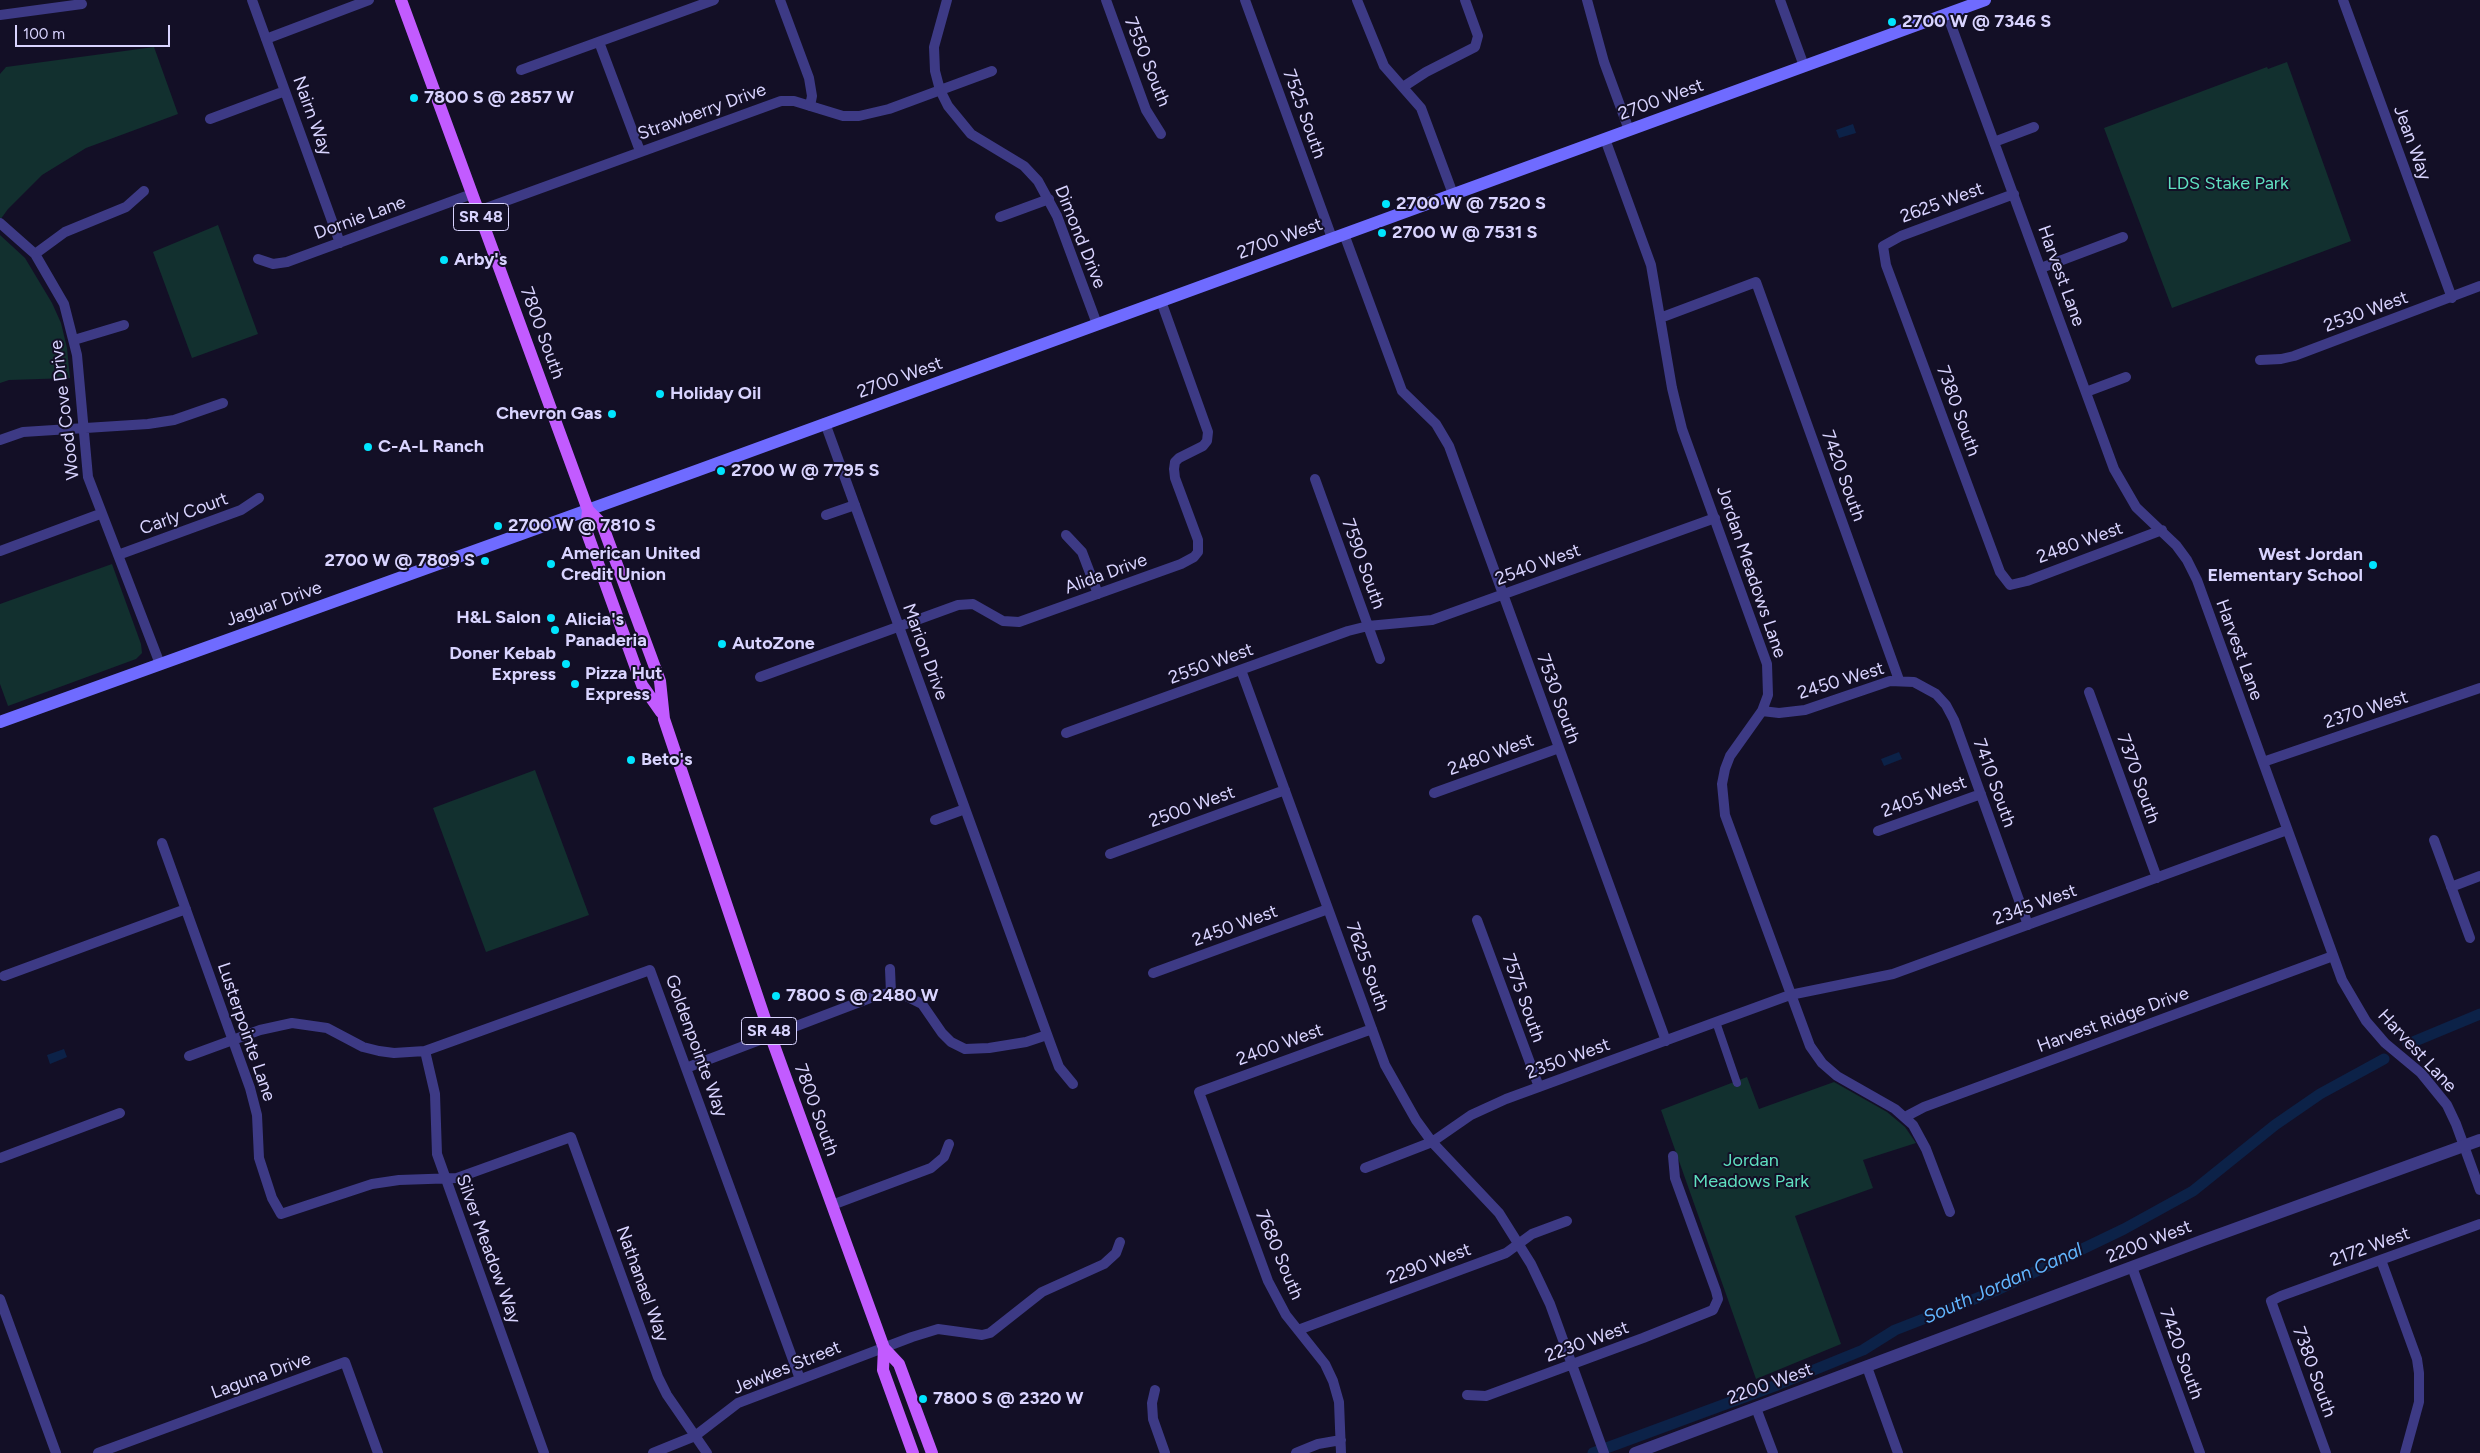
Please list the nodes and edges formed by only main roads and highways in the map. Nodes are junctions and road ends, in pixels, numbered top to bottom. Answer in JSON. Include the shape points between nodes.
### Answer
{"nodes":[{"id":1,"x":401,"y":0,"type":"edge"},
{"id":2,"x":1985,"y":0,"type":"edge"},
{"id":3,"x":588,"y":510,"type":"junction"},
{"id":4,"x":661,"y":712,"type":"junction"},
{"id":5,"x":0,"y":722,"type":"edge"},
{"id":6,"x":884,"y":1348,"type":"junction"},
{"id":7,"x":913,"y":1453,"type":"edge"},
{"id":8,"x":932,"y":1453,"type":"edge"}],
"edges":[{"from":1,"to":3,"type":"main road","name":"7800 South","number":"SR 48"},
{"from":2,"to":3,"type":"main road","name":"2700 West"},
{"from":3,"to":4,"type":"main road","name":"7800 South","number":"SR 48","via":[[586,530],[642,685]]},
{"from":3,"to":4,"type":"main road","name":"7800 South","number":"SR 48","via":[[602,524],[660,681]]},
{"from":3,"to":5,"type":"main road","name":"Jaguar Drive"},
{"from":4,"to":6,"type":"main road","name":"7800 South","number":"SR 48","via":[[771,1037]]},
{"from":6,"to":7,"type":"main road","name":"7800 South","number":"SR 48","via":[[883,1370]]},
{"from":6,"to":8,"type":"main road","name":"7800 South","number":"SR 48","via":[[899,1364]]}]}
